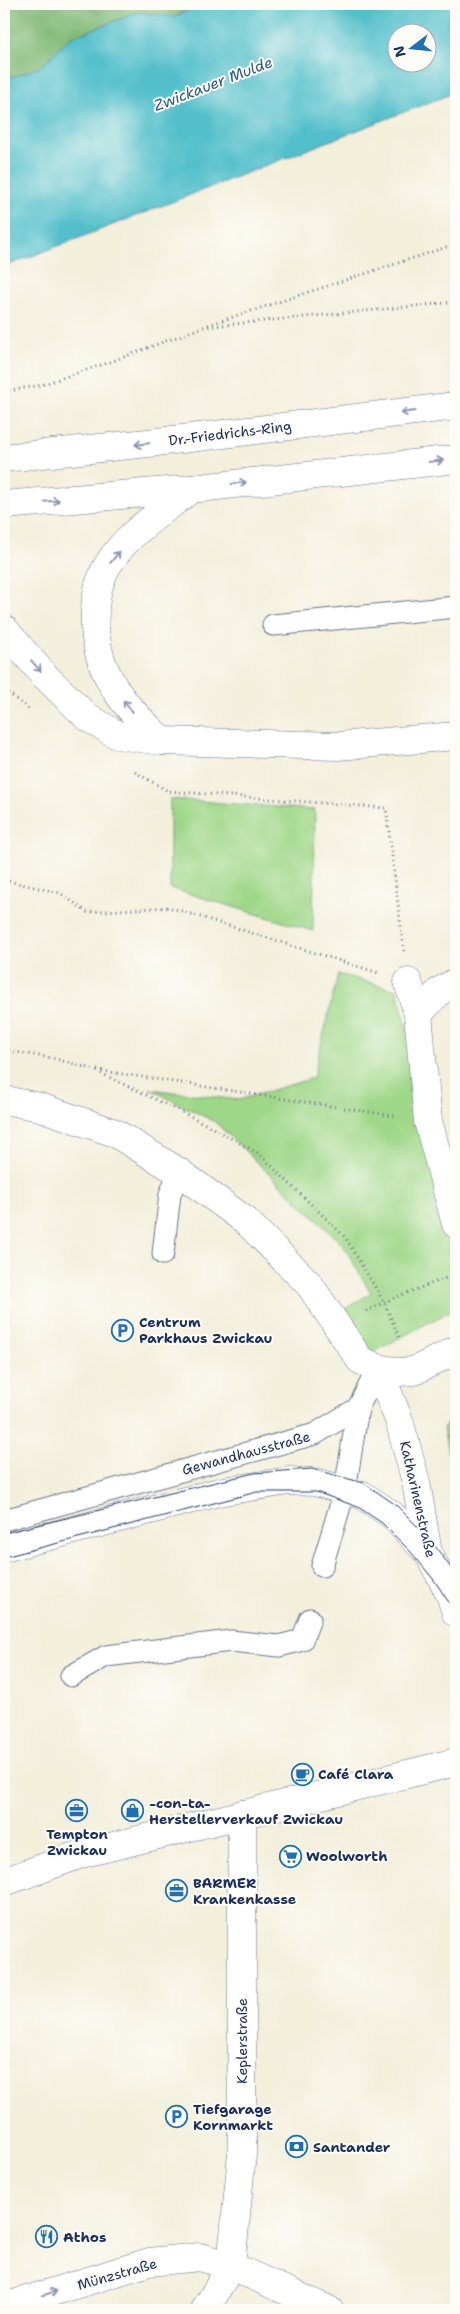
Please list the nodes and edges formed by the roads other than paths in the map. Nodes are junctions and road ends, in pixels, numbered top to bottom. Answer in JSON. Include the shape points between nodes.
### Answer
{"nodes":[{"id":1,"x":456,"y":406,"type":"edge"},
{"id":2,"x":4,"y":458,"type":"edge"},
{"id":3,"x":456,"y":459,"type":"edge"},
{"id":4,"x":191,"y":489,"type":"junction"},
{"id":5,"x":4,"y":505,"type":"edge"},
{"id":6,"x":456,"y":607,"type":"edge"},
{"id":7,"x":273,"y":625,"type":"dead end"},
{"id":8,"x":4,"y":629,"type":"edge"},
{"id":9,"x":456,"y":736,"type":"edge"},
{"id":10,"x":162,"y":741,"type":"junction"},
{"id":11,"x":408,"y":982,"type":"road end"},
{"id":12,"x":456,"y":982,"type":"edge"},
{"id":13,"x":418,"y":1014,"type":"junction"},
{"id":14,"x":4,"y":1100,"type":"edge"},
{"id":15,"x":179,"y":1172,"type":"junction"},
{"id":16,"x":456,"y":1224,"type":"edge"},
{"id":17,"x":163,"y":1254,"type":"dead end"},
{"id":18,"x":456,"y":1350,"type":"edge"},
{"id":19,"x":378,"y":1368,"type":"junction"},
{"id":20,"x":358,"y":1408,"type":"junction"},
{"id":21,"x":353,"y":1492,"type":"junction"},
{"id":22,"x":4,"y":1520,"type":"edge"},
{"id":23,"x":4,"y":1548,"type":"edge"},
{"id":24,"x":428,"y":1553,"type":"junction"},
{"id":25,"x":322,"y":1566,"type":"dead end"},
{"id":26,"x":455,"y":1597,"type":"edge"},
{"id":27,"x":310,"y":1619,"type":"dead end"},
{"id":28,"x":71,"y":1676,"type":"dead end"},
{"id":29,"x":456,"y":1762,"type":"edge"},
{"id":30,"x":242,"y":1814,"type":"junction"},
{"id":31,"x":4,"y":1882,"type":"edge"},
{"id":32,"x":231,"y":2266,"type":"junction"},
{"id":33,"x":4,"y":2307,"type":"edge"},
{"id":34,"x":205,"y":2310,"type":"edge"},
{"id":35,"x":330,"y":2310,"type":"edge"}],
"edges":[{"from":1,"to":2,"type":"street","name":"Dr.-Friedrichs-Ring","one_way":true},
{"from":4,"to":3,"type":"street","one_way":true},
{"from":5,"to":4,"type":"street","one_way":true},
{"from":10,"to":4,"type":"street","one_way":true,"via":[[129,708],[109,680],[97,642],[94,616],[97,591],[111,560],[132,537]]},
{"from":6,"to":7,"type":"lane"},
{"from":8,"to":10,"type":"street","one_way":true,"via":[[86,716],[117,735]]},
{"from":9,"to":10,"type":"street","via":[[338,746]]},
{"from":11,"to":13,"type":"street"},
{"from":12,"to":13,"type":"street","via":[[440,991]]},
{"from":13,"to":16,"type":"street","via":[[428,1121]]},
{"from":14,"to":15,"type":"street","via":[[40,1107],[115,1133]]},
{"from":15,"to":17,"type":"lane","via":[[170,1194]]},
{"from":15,"to":19,"type":"street","via":[[246,1221],[309,1284],[360,1360]]},
{"from":18,"to":19,"type":"street","via":[[414,1371]]},
{"from":19,"to":20,"type":"lane"},
{"from":19,"to":24,"type":"street","name":"Katharinenstraße","via":[[399,1420]]},
{"from":20,"to":21,"type":"lane"},
{"from":20,"to":22,"type":"lane","name":"Gewandhausstraße","via":[[316,1434]]},
{"from":21,"to":23,"type":"street","via":[[315,1482],[288,1481],[223,1491]]},
{"from":21,"to":24,"type":"street","via":[[392,1515]]},
{"from":21,"to":25,"type":"lane"},
{"from":24,"to":26,"type":"street","name":"Katharinenstraße"},
{"from":27,"to":28,"type":"lane","via":[[302,1640],[279,1646],[231,1641],[106,1656]]},
{"from":29,"to":30,"type":"street"},
{"from":30,"to":31,"type":"street","via":[[81,1854]]},
{"from":30,"to":32,"type":"street","name":"Keplerstraße","via":[[242,2154]]},
{"from":33,"to":32,"type":"street","name":"Münzstraße","one_way":true,"via":[[150,2262],[200,2257]]},
{"from":32,"to":34,"type":"street"},
{"from":32,"to":35,"type":"street","name":"Münzstraße"}]}
